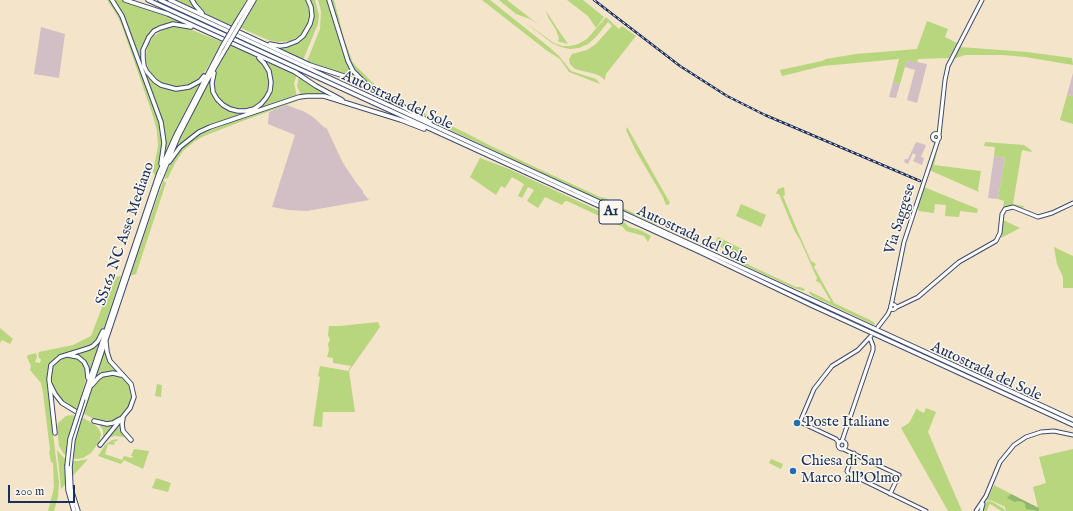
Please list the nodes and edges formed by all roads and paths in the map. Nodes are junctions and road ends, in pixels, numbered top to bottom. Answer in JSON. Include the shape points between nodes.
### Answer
{"nodes":[{"id":1,"x":112,"y":0,"type":"edge"},
{"id":2,"x":125,"y":0,"type":"edge"},
{"id":3,"x":148,"y":0,"type":"edge"},
{"id":4,"x":160,"y":0,"type":"edge"},
{"id":5,"x":170,"y":0,"type":"edge"},
{"id":6,"x":192,"y":0,"type":"edge"},
{"id":7,"x":254,"y":0,"type":"edge"},
{"id":8,"x":308,"y":0,"type":"edge"},
{"id":9,"x":329,"y":0,"type":"edge"},
{"id":10,"x":982,"y":0,"type":"edge"},
{"id":11,"x":249,"y":1,"type":"edge"},
{"id":12,"x":212,"y":19,"type":"junction"},
{"id":13,"x":238,"y":23,"type":"junction"},
{"id":14,"x":200,"y":29,"type":"junction"},
{"id":15,"x":261,"y":41,"type":"junction"},
{"id":16,"x":255,"y":55,"type":"junction"},
{"id":17,"x":218,"y":59,"type":"junction"},
{"id":18,"x":370,"y":87,"type":"junction"},
{"id":19,"x":353,"y":105,"type":"junction"},
{"id":20,"x":937,"y":134,"type":"junction"},
{"id":21,"x":933,"y":138,"type":"junction"},
{"id":22,"x":938,"y":140,"type":"junction"},
{"id":23,"x":457,"y":142,"type":"junction"},
{"id":24,"x":935,"y":146,"type":"junction"},
{"id":25,"x":479,"y":147,"type":"junction"},
{"id":26,"x":161,"y":172,"type":"junction"},
{"id":27,"x":1073,"y":203,"type":"edge"},
{"id":28,"x":893,"y":307,"type":"junction"},
{"id":29,"x":108,"y":323,"type":"junction"},
{"id":30,"x":878,"y":327,"type":"dead end"},
{"id":31,"x":106,"y":339,"type":"junction"},
{"id":32,"x":64,"y":355,"type":"junction"},
{"id":33,"x":124,"y":376,"type":"junction"},
{"id":34,"x":49,"y":379,"type":"junction"},
{"id":35,"x":88,"y":387,"type":"junction"},
{"id":36,"x":84,"y":399,"type":"junction"},
{"id":37,"x":80,"y":414,"type":"dead end"},
{"id":38,"x":124,"y":416,"type":"junction"},
{"id":39,"x":1073,"y":419,"type":"edge"},
{"id":40,"x":94,"y":421,"type":"dead end"},
{"id":41,"x":1073,"y":426,"type":"edge"},
{"id":42,"x":55,"y":433,"type":"dead end"},
{"id":43,"x":1073,"y":435,"type":"edge"},
{"id":44,"x":130,"y":440,"type":"dead end"},
{"id":45,"x":841,"y":442,"type":"junction"},
{"id":46,"x":100,"y":445,"type":"dead end"},
{"id":47,"x":845,"y":448,"type":"junction"},
{"id":48,"x":854,"y":454,"type":"junction"},
{"id":49,"x":890,"y":494,"type":"junction"},
{"id":50,"x":984,"y":500,"type":"junction"},
{"id":51,"x":74,"y":511,"type":"edge"},
{"id":52,"x":78,"y":511,"type":"edge"},
{"id":53,"x":926,"y":511,"type":"edge"},
{"id":54,"x":976,"y":511,"type":"edge"},
{"id":55,"x":981,"y":511,"type":"edge"}],
"edges":[{"from":1,"to":26,"type":"highway","via":[[122,16],[161,122],[164,143]]},
{"from":2,"to":14,"type":"highway","via":[[168,14]]},
{"from":3,"to":23,"type":"highway","name":"Autostrada del Sole","number":"A1"},
{"from":4,"to":25,"type":"highway","name":"Autostrada del Sole","number":"A1"},
{"from":5,"to":12,"type":"highway"},
{"from":6,"to":12,"type":"highway","via":[[200,11]]},
{"from":7,"to":13,"type":"highway","name":"SS162 NC Asse Mediano"},
{"from":8,"to":15,"type":"highway","via":[[312,16],[303,36],[287,45],[273,45]]},
{"from":9,"to":18,"type":"highway","via":[[348,61],[356,75]]},
{"from":10,"to":20,"type":"main road","name":"Via Saggese","via":[[948,66]]},
{"from":11,"to":13,"type":"highway","name":"SS162 NC Asse Mediano"},
{"from":12,"to":15,"type":"highway"},
{"from":13,"to":17,"type":"highway","name":"SS162 NC Asse Mediano","bridge":true},
{"from":14,"to":16,"type":"highway"},
{"from":14,"to":17,"type":"highway","via":[[173,24],[154,31],[143,50],[142,58],[147,72],[161,85],[183,89],[200,81]]},
{"from":15,"to":18,"type":"highway","via":[[310,65]]},
{"from":16,"to":17,"type":"highway","via":[[269,70],[270,91],[261,104],[246,111],[230,109],[217,99],[212,83]]},
{"from":16,"to":19,"type":"highway","via":[[295,72]]},
{"from":17,"to":26,"type":"highway","name":"SS162 NC Asse Mediano"},
{"from":18,"to":25,"type":"highway"},
{"from":19,"to":23,"type":"highway"},
{"from":19,"to":26,"type":"highway","via":[[324,96],[299,97],[210,127],[184,144]]},
{"from":20,"to":21,"type":"main road","via":[[933,135]]},
{"from":20,"to":22,"type":"main road","name":"Via Saggese"},
{"from":21,"to":22,"type":"main road"},
{"from":21,"to":24,"type":"main road"},
{"from":22,"to":24,"type":"main road","name":"Via Saggese"},
{"from":23,"to":41,"type":"highway","name":"Autostrada del Sole","number":"A1"},
{"from":24,"to":28,"type":"main road","name":"Via Saggese","via":[[904,242],[892,300]]},
{"from":25,"to":39,"type":"highway","name":"Autostrada del Sole","number":"A1"},
{"from":26,"to":29,"type":"highway","name":"SS162 NC Asse Mediano"},
{"from":26,"to":31,"type":"highway","name":"SS162 NC Asse Mediano"},
{"from":27,"to":28,"type":"main road","via":[[1038,217],[1013,207],[1005,209],[996,241],[959,262],[920,296],[902,306]]},
{"from":28,"to":30,"type":"main road"},
{"from":29,"to":32,"type":"highway","via":[[93,346]]},
{"from":29,"to":35,"type":"highway","name":"SS162 NC Asse Mediano"},
{"from":31,"to":33,"type":"highway","via":[[110,361]]},
{"from":31,"to":35,"type":"highway","name":"SS162 NC Asse Mediano"},
{"from":32,"to":34,"type":"highway","via":[[51,365]]},
{"from":32,"to":35,"type":"highway","via":[[78,357],[84,362],[88,371]]},
{"from":33,"to":35,"type":"highway","via":[[113,373],[102,375]]},
{"from":33,"to":38,"type":"highway","via":[[131,384],[134,397]]},
{"from":34,"to":37,"type":"highway","via":[[58,399]]},
{"from":34,"to":42,"type":"highway"},
{"from":35,"to":36,"type":"highway","name":"SS162 NC Asse Mediano"},
{"from":36,"to":51,"type":"highway","name":"SS162 NC Asse Mediano","bridge":true,"via":[[70,439],[68,453],[66,478]]},
{"from":36,"to":52,"type":"highway","name":"SS162 NC Asse Mediano","via":[[73,440],[70,467],[71,489]]},
{"from":38,"to":40,"type":"highway","via":[[110,424]]},
{"from":38,"to":44,"type":"highway","via":[[123,431]]},
{"from":38,"to":46,"type":"highway"},
{"from":43,"to":50,"type":"main road","via":[[1047,431],[1026,437],[1009,450],[998,465]]},
{"from":45,"to":45,"type":"main road","via":[[873,350],[870,337],[858,350],[832,366],[814,389],[800,422]]},
{"from":45,"to":47,"type":"main road","via":[[845,442]]},
{"from":45,"to":47,"type":"main road","via":[[839,447]]},
{"from":47,"to":48,"type":"main road"},
{"from":48,"to":49,"type":"main road","via":[[847,472]]},
{"from":48,"to":49,"type":"main road","via":[[899,475]]},
{"from":49,"to":53,"type":"main road"},
{"from":50,"to":54,"type":"main road"},
{"from":50,"to":55,"type":"main road"}]}
